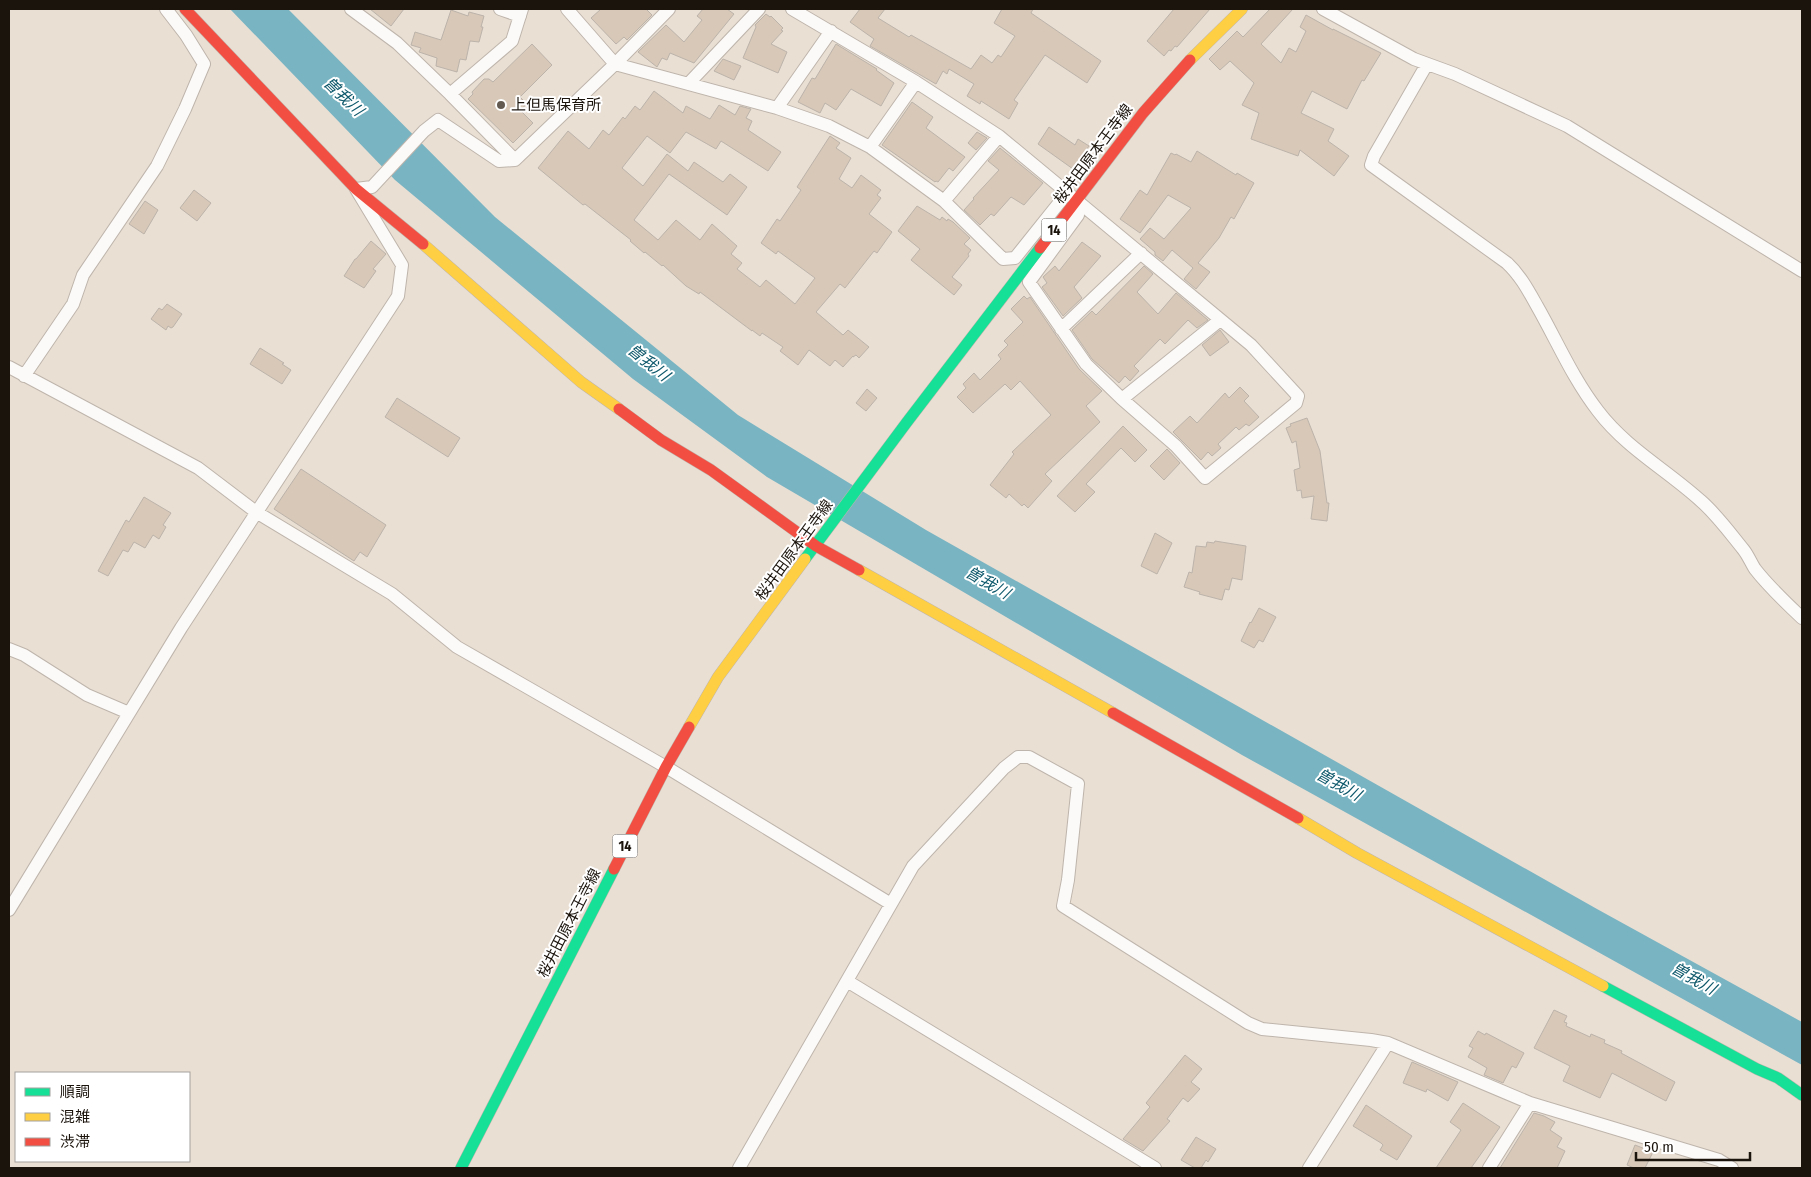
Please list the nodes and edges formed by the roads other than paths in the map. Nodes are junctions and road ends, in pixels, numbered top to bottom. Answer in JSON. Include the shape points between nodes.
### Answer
{"nodes":[{"id":1,"x":166,"y":9,"type":"edge"},
{"id":2,"x":185,"y":9,"type":"edge"},
{"id":3,"x":351,"y":9,"type":"edge"},
{"id":4,"x":500,"y":9,"type":"edge"},
{"id":5,"x":567,"y":9,"type":"edge"},
{"id":6,"x":669,"y":9,"type":"edge"},
{"id":7,"x":758,"y":9,"type":"edge"},
{"id":8,"x":792,"y":9,"type":"edge"},
{"id":9,"x":1242,"y":9,"type":"edge"},
{"id":10,"x":1323,"y":9,"type":"edge"},
{"id":11,"x":521,"y":12,"type":"edge"},
{"id":12,"x":832,"y":31,"type":"junction"},
{"id":13,"x":615,"y":64,"type":"junction"},
{"id":14,"x":1427,"y":64,"type":"junction"},
{"id":15,"x":916,"y":82,"type":"junction"},
{"id":16,"x":689,"y":83,"type":"junction"},
{"id":17,"x":450,"y":94,"type":"junction"},
{"id":18,"x":776,"y":108,"type":"junction"},
{"id":19,"x":999,"y":136,"type":"junction"},
{"id":20,"x":870,"y":147,"type":"junction"},
{"id":21,"x":515,"y":160,"type":"junction"},
{"id":22,"x":356,"y":189,"type":"junction"},
{"id":23,"x":1072,"y":197,"type":"junction"},
{"id":24,"x":944,"y":201,"type":"junction"},
{"id":25,"x":1141,"y":253,"type":"junction"},
{"id":26,"x":1802,"y":271,"type":"edge"},
{"id":27,"x":1220,"y":320,"type":"junction"},
{"id":28,"x":1062,"y":329,"type":"junction"},
{"id":29,"x":9,"y":367,"type":"edge"},
{"id":30,"x":24,"y":376,"type":"junction"},
{"id":31,"x":1122,"y":399,"type":"junction"},
{"id":32,"x":256,"y":512,"type":"junction"},
{"id":33,"x":818,"y":544,"type":"junction"},
{"id":34,"x":1802,"y":618,"type":"edge"},
{"id":35,"x":9,"y":649,"type":"edge"},
{"id":36,"x":129,"y":713,"type":"junction"},
{"id":37,"x":666,"y":767,"type":"junction"},
{"id":38,"x":890,"y":904,"type":"junction"},
{"id":39,"x":9,"y":910,"type":"edge"},
{"id":40,"x":848,"y":981,"type":"junction"},
{"id":41,"x":1388,"y":1043,"type":"junction"},
{"id":42,"x":1802,"y":1096,"type":"edge"},
{"id":43,"x":1530,"y":1103,"type":"junction"},
{"id":44,"x":461,"y":1168,"type":"edge"},
{"id":45,"x":739,"y":1168,"type":"edge"},
{"id":46,"x":1155,"y":1168,"type":"edge"},
{"id":47,"x":1309,"y":1168,"type":"edge"},
{"id":48,"x":1489,"y":1168,"type":"edge"},
{"id":49,"x":1732,"y":1168,"type":"edge"}],
"edges":[{"from":1,"to":30,"type":"street","via":[[204,64],[156,166],[83,275],[73,304]]},
{"from":2,"to":22,"type":"street"},
{"from":3,"to":17,"type":"street","via":[[397,43]]},
{"from":4,"to":11,"type":"street"},
{"from":5,"to":13,"type":"street"},
{"from":6,"to":13,"type":"street"},
{"from":7,"to":16,"type":"street"},
{"from":8,"to":12,"type":"street"},
{"from":9,"to":23,"type":"street","name":"桜井田原本王寺線","number":"14","via":[[1185,65]]},
{"from":10,"to":14,"type":"street"},
{"from":11,"to":17,"type":"street","via":[[512,41]]},
{"from":12,"to":15,"type":"street"},
{"from":12,"to":18,"type":"street"},
{"from":13,"to":16,"type":"street"},
{"from":13,"to":21,"type":"street"},
{"from":14,"to":26,"type":"street","via":[[1456,74],[1567,126]]},
{"from":14,"to":34,"type":"street","via":[[1374,156],[1372,165],[1517,272],[1599,413],[1638,453],[1714,514],[1744,549],[1765,581]]},
{"from":15,"to":19,"type":"street"},
{"from":15,"to":20,"type":"street"},
{"from":16,"to":18,"type":"street"},
{"from":17,"to":21,"type":"street"},
{"from":18,"to":20,"type":"street","via":[[829,126]]},
{"from":19,"to":23,"type":"street"},
{"from":19,"to":24,"type":"street"},
{"from":20,"to":24,"type":"street"},
{"from":21,"to":22,"type":"street","via":[[499,161],[438,120],[372,186]]},
{"from":22,"to":32,"type":"street","via":[[402,265],[398,296]]},
{"from":22,"to":33,"type":"street","via":[[581,382],[661,440],[711,470]]},
{"from":23,"to":24,"type":"street","via":[[1015,258],[1003,259]]},
{"from":23,"to":25,"type":"street"},
{"from":23,"to":28,"type":"street","via":[[1078,215],[1029,282]]},
{"from":23,"to":33,"type":"street","name":"桜井田原本王寺線","number":"14","via":[[1024,267]]},
{"from":25,"to":27,"type":"street"},
{"from":25,"to":28,"type":"street"},
{"from":27,"to":31,"type":"street"},
{"from":27,"to":31,"type":"street","via":[[1251,345],[1298,396],[1296,403],[1206,478],[1176,446]]},
{"from":28,"to":31,"type":"street","via":[[1086,364]]},
{"from":29,"to":30,"type":"street"},
{"from":30,"to":32,"type":"street","via":[[198,468]]},
{"from":32,"to":36,"type":"street"},
{"from":32,"to":37,"type":"street","via":[[392,594],[457,647]]},
{"from":33,"to":37,"type":"street","name":"桜井田原本王寺線","number":"14","via":[[718,677]]},
{"from":33,"to":42,"type":"street","via":[[1357,853],[1778,1078]]},
{"from":35,"to":36,"type":"street","via":[[87,695]]},
{"from":36,"to":39,"type":"street"},
{"from":37,"to":38,"type":"street"},
{"from":37,"to":44,"type":"street","name":"桜井田原本王寺線","number":"14"},
{"from":38,"to":40,"type":"street"},
{"from":38,"to":41,"type":"street","via":[[913,866],[992,780],[1018,757],[1029,757],[1078,784],[1063,906],[1262,1029]]},
{"from":40,"to":45,"type":"street"},
{"from":40,"to":46,"type":"street"},
{"from":41,"to":43,"type":"street"},
{"from":41,"to":47,"type":"street"},
{"from":43,"to":48,"type":"street"},
{"from":43,"to":49,"type":"street","via":[[1719,1160]]}]}
